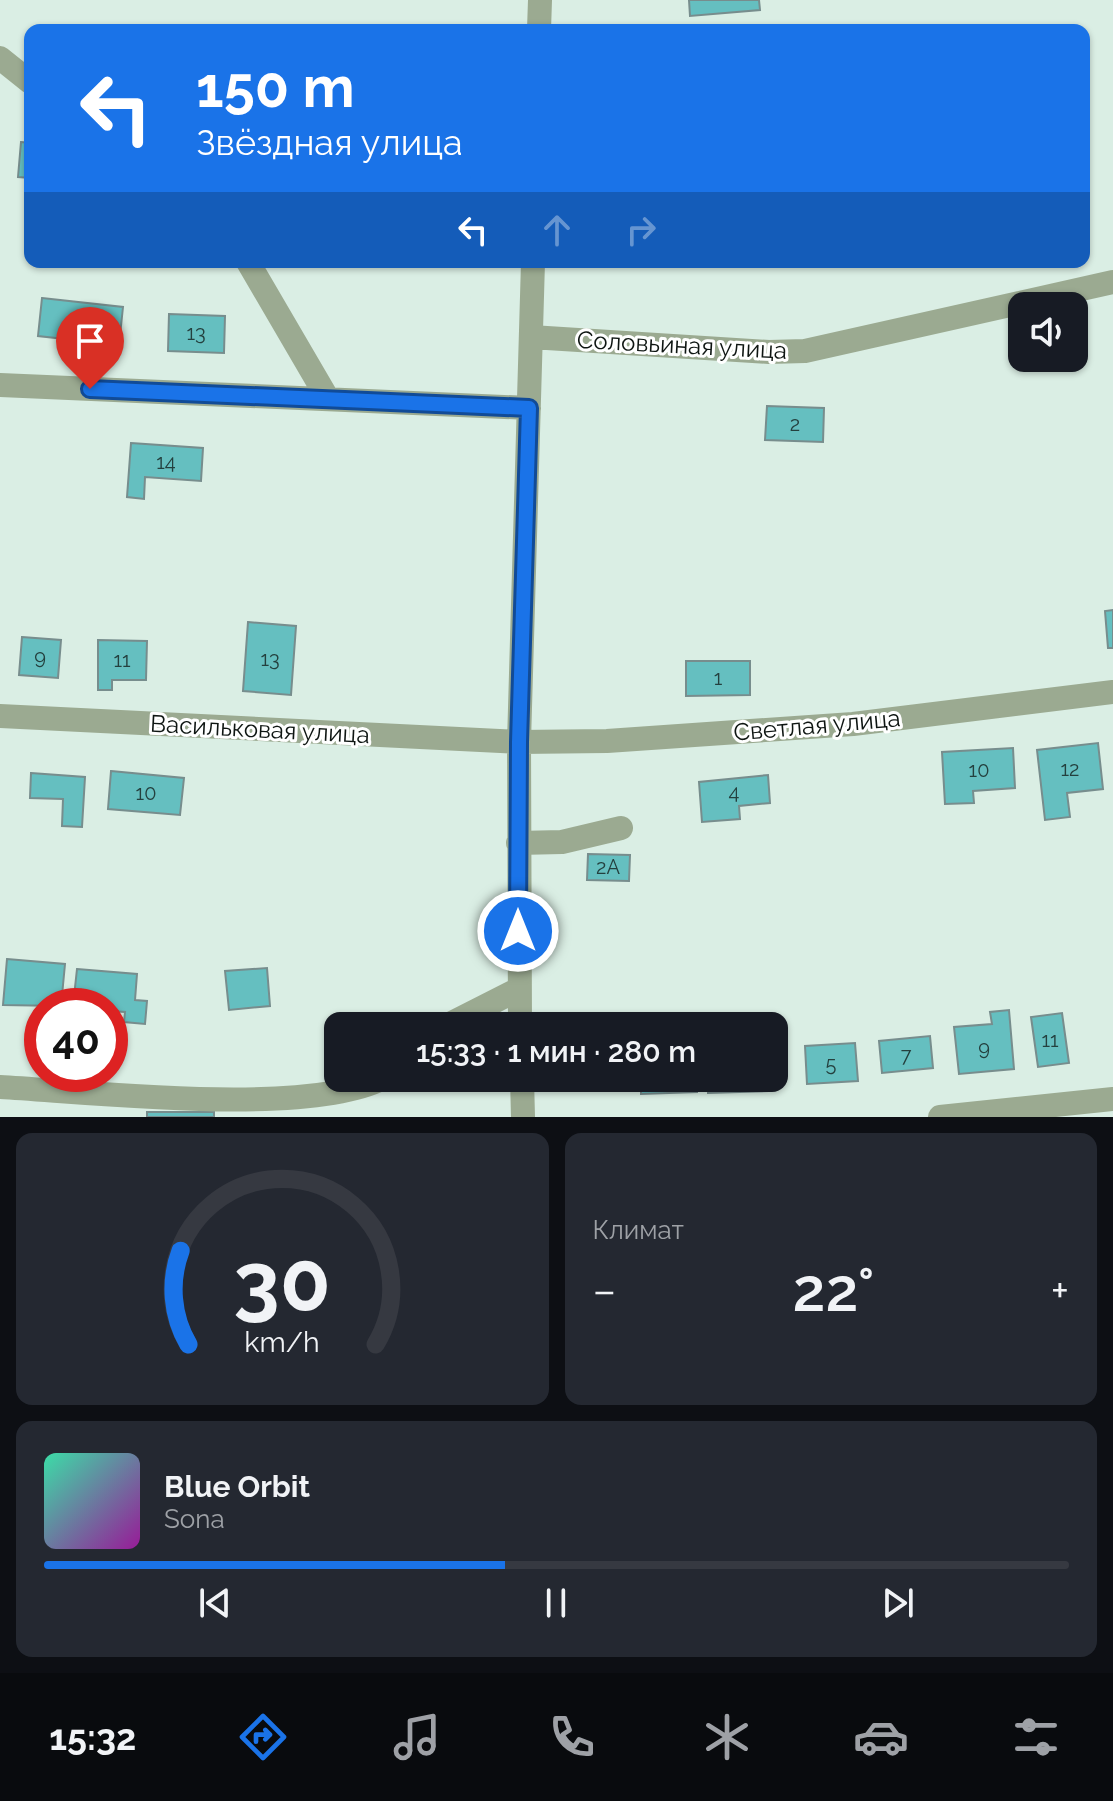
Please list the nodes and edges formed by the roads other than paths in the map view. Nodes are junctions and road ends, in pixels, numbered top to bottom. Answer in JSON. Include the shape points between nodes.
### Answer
{"nodes":[{"id":1,"x":540,"y":0,"type":"edge"},
{"id":2,"x":539,"y":24,"type":"edge"},
{"id":3,"x":0,"y":58,"type":"edge"},
{"id":4,"x":24,"y":77,"type":"edge"},
{"id":5,"x":252,"y":268,"type":"edge"},
{"id":6,"x":533,"y":268,"type":"edge"},
{"id":7,"x":1113,"y":282,"type":"edge"},
{"id":8,"x":531,"y":337,"type":"junction"},
{"id":9,"x":0,"y":385,"type":"edge"},
{"id":10,"x":328,"y":399,"type":"junction"},
{"id":11,"x":529,"y":408,"type":"junction"},
{"id":12,"x":1113,"y":692,"type":"edge"},
{"id":13,"x":0,"y":716,"type":"edge"},
{"id":14,"x":519,"y":742,"type":"junction"},
{"id":15,"x":621,"y":828,"type":"dead end"},
{"id":16,"x":518,"y":843,"type":"junction"},
{"id":17,"x":519,"y":989,"type":"junction"},
{"id":18,"x":474,"y":1012,"type":"edge"},
{"id":19,"x":520,"y":1012,"type":"edge"},
{"id":20,"x":0,"y":1087,"type":"edge"},
{"id":21,"x":340,"y":1092,"type":"edge"},
{"id":22,"x":522,"y":1092,"type":"edge"},
{"id":23,"x":1113,"y":1099,"type":"edge"},
{"id":24,"x":523,"y":1117,"type":"edge"},
{"id":25,"x":940,"y":1117,"type":"edge"}],
"edges":[{"from":1,"to":2,"type":"street"},
{"from":3,"to":4,"type":"street"},
{"from":5,"to":10,"type":"street"},
{"from":6,"to":8,"type":"street"},
{"from":7,"to":8,"type":"street","name":"Соловьиная улица","via":[[805,351]]},
{"from":8,"to":11,"type":"street"},
{"from":9,"to":10,"type":"street"},
{"from":10,"to":11,"type":"street"},
{"from":11,"to":14,"type":"street"},
{"from":12,"to":14,"type":"street","name":"Светлая улица","via":[[853,724]]},
{"from":13,"to":14,"type":"street","name":"Васильковая улица"},
{"from":14,"to":16,"type":"street"},
{"from":15,"to":16,"type":"street","via":[[562,842]]},
{"from":16,"to":17,"type":"street"},
{"from":17,"to":18,"type":"street"},
{"from":17,"to":19,"type":"street"},
{"from":20,"to":21,"type":"street","via":[[244,1102]]},
{"from":22,"to":24,"type":"street"},
{"from":23,"to":25,"type":"street"}]}
